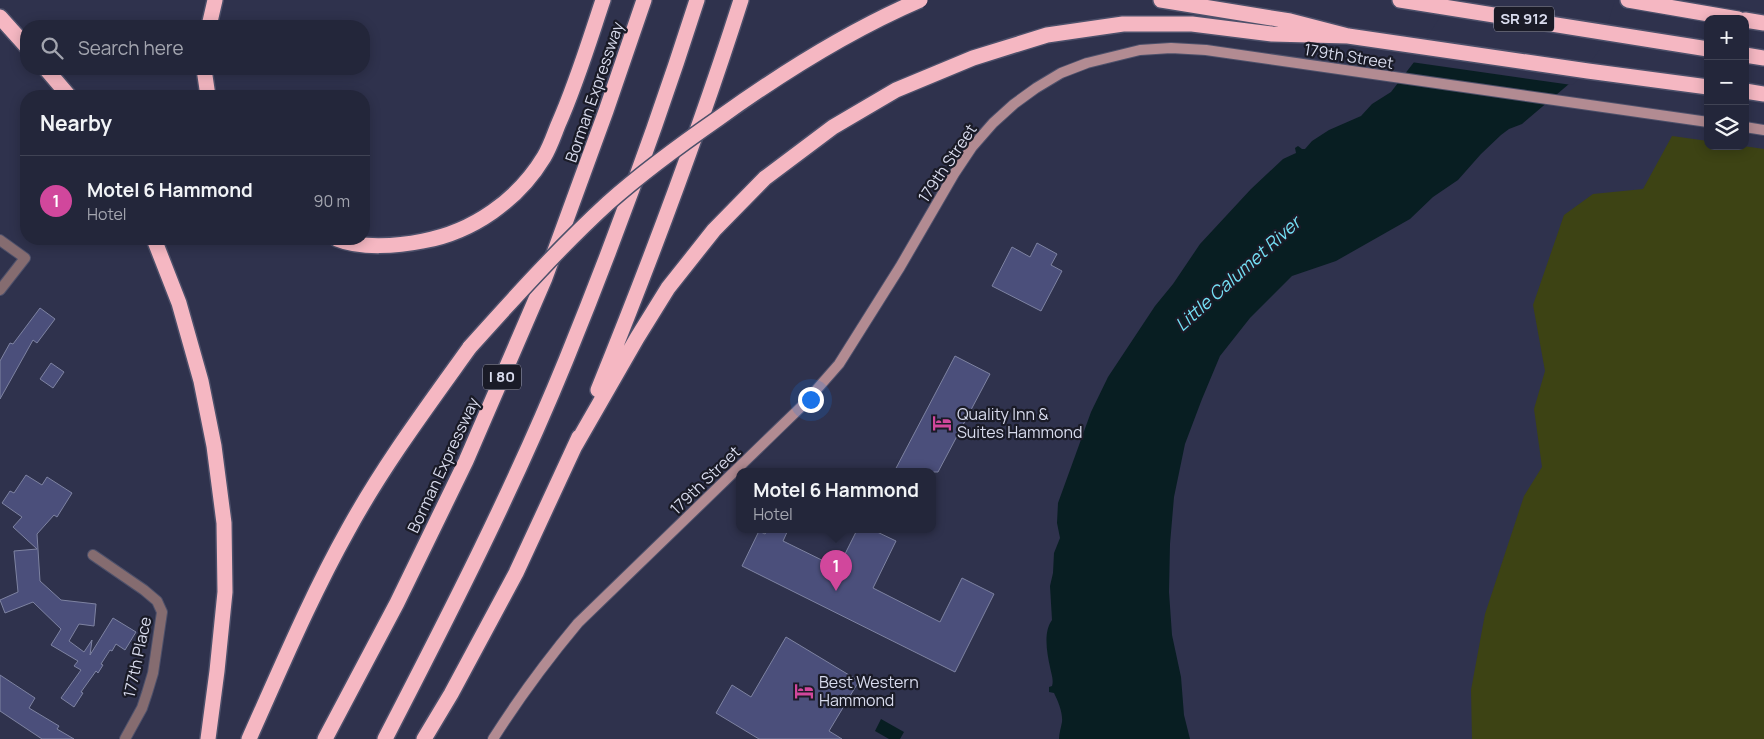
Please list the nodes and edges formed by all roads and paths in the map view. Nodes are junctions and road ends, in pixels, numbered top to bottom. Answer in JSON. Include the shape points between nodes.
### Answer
{"nodes":[{"id":1,"x":215,"y":0,"type":"edge"},
{"id":2,"x":603,"y":0,"type":"edge"},
{"id":3,"x":644,"y":0,"type":"edge"},
{"id":4,"x":697,"y":0,"type":"edge"},
{"id":5,"x":741,"y":0,"type":"edge"},
{"id":6,"x":920,"y":0,"type":"edge"},
{"id":7,"x":1161,"y":0,"type":"edge"},
{"id":8,"x":1400,"y":0,"type":"edge"},
{"id":9,"x":1631,"y":1,"type":"edge"},
{"id":10,"x":1714,"y":15,"type":"edge"},
{"id":11,"x":0,"y":17,"type":"edge"},
{"id":12,"x":210,"y":20,"type":"edge"},
{"id":13,"x":1749,"y":21,"type":"edge"},
{"id":14,"x":1764,"y":23,"type":"edge"},
{"id":15,"x":1348,"y":36,"type":"junction"},
{"id":16,"x":20,"y":39,"type":"edge"},
{"id":17,"x":1704,"y":48,"type":"edge"},
{"id":18,"x":1749,"y":56,"type":"edge"},
{"id":19,"x":1764,"y":58,"type":"edge"},
{"id":20,"x":51,"y":75,"type":"edge"},
{"id":21,"x":205,"y":75,"type":"edge"},
{"id":22,"x":1704,"y":86,"type":"edge"},
{"id":23,"x":64,"y":90,"type":"edge"},
{"id":24,"x":207,"y":90,"type":"edge"},
{"id":25,"x":1749,"y":92,"type":"edge"},
{"id":26,"x":1764,"y":94,"type":"edge"},
{"id":27,"x":1704,"y":121,"type":"edge"},
{"id":28,"x":1749,"y":128,"type":"edge"},
{"id":29,"x":1764,"y":130,"type":"edge"},
{"id":30,"x":0,"y":240,"type":"edge"},
{"id":31,"x":156,"y":245,"type":"edge"},
{"id":32,"x":370,"y":245,"type":"edge"},
{"id":33,"x":0,"y":290,"type":"edge"},
{"id":34,"x":575,"y":446,"type":"junction"},
{"id":35,"x":739,"y":468,"type":"edge"},
{"id":36,"x":736,"y":471,"type":"edge"},
{"id":37,"x":93,"y":555,"type":"dead end"},
{"id":38,"x":125,"y":739,"type":"edge"},
{"id":39,"x":208,"y":739,"type":"edge"},
{"id":40,"x":250,"y":739,"type":"edge"},
{"id":41,"x":325,"y":739,"type":"edge"},
{"id":42,"x":385,"y":739,"type":"edge"},
{"id":43,"x":424,"y":739,"type":"edge"},
{"id":44,"x":494,"y":739,"type":"edge"}],
"edges":[{"from":1,"to":12,"type":"highway"},
{"from":2,"to":32,"type":"highway","via":[[565,109],[545,156],[527,181],[504,204],[474,224],[442,238],[409,244]]},
{"from":3,"to":41,"type":"highway","name":"Borman Expressway","number":"I 80","via":[[545,278],[466,461],[397,603]]},
{"from":4,"to":42,"type":"highway","via":[[624,212],[566,362],[444,625]]},
{"from":5,"to":34,"type":"highway","via":[[644,277]]},
{"from":6,"to":40,"type":"highway","bridge":true,"via":[[793,67],[664,156],[608,204],[534,277],[470,347],[403,440],[347,530],[301,623]]},
{"from":7,"to":15,"type":"highway","via":[[1290,21]]},
{"from":8,"to":17,"type":"highway","number":"SR 912"},
{"from":9,"to":10,"type":"highway"},
{"from":11,"to":16,"type":"highway"},
{"from":13,"to":14,"type":"highway"},
{"from":15,"to":22,"type":"highway"},
{"from":15,"to":34,"type":"highway","via":[[1272,34],[1192,24],[1123,24],[1047,35],[973,58],[896,90],[833,127],[765,178],[714,230],[668,288]]},
{"from":18,"to":19,"type":"highway"},
{"from":20,"to":23,"type":"highway"},
{"from":21,"to":24,"type":"highway"},
{"from":25,"to":26,"type":"highway"},
{"from":27,"to":35,"type":"street","name":"179th Street","via":[[1206,50],[1140,50],[1087,63],[1036,88],[1014,104],[972,147],[839,364],[804,405]]},
{"from":28,"to":29,"type":"street"},
{"from":30,"to":33,"type":"street","via":[[25,258]]},
{"from":31,"to":39,"type":"highway","via":[[179,303],[201,381],[224,523],[225,592]]},
{"from":34,"to":43,"type":"highway","via":[[516,573]]},
{"from":36,"to":44,"type":"street","name":"179th Street","via":[[578,623],[511,711]]},
{"from":37,"to":38,"type":"street","name":"177th Place","via":[[144,590],[161,606],[162,618],[149,686],[142,708]]}]}
